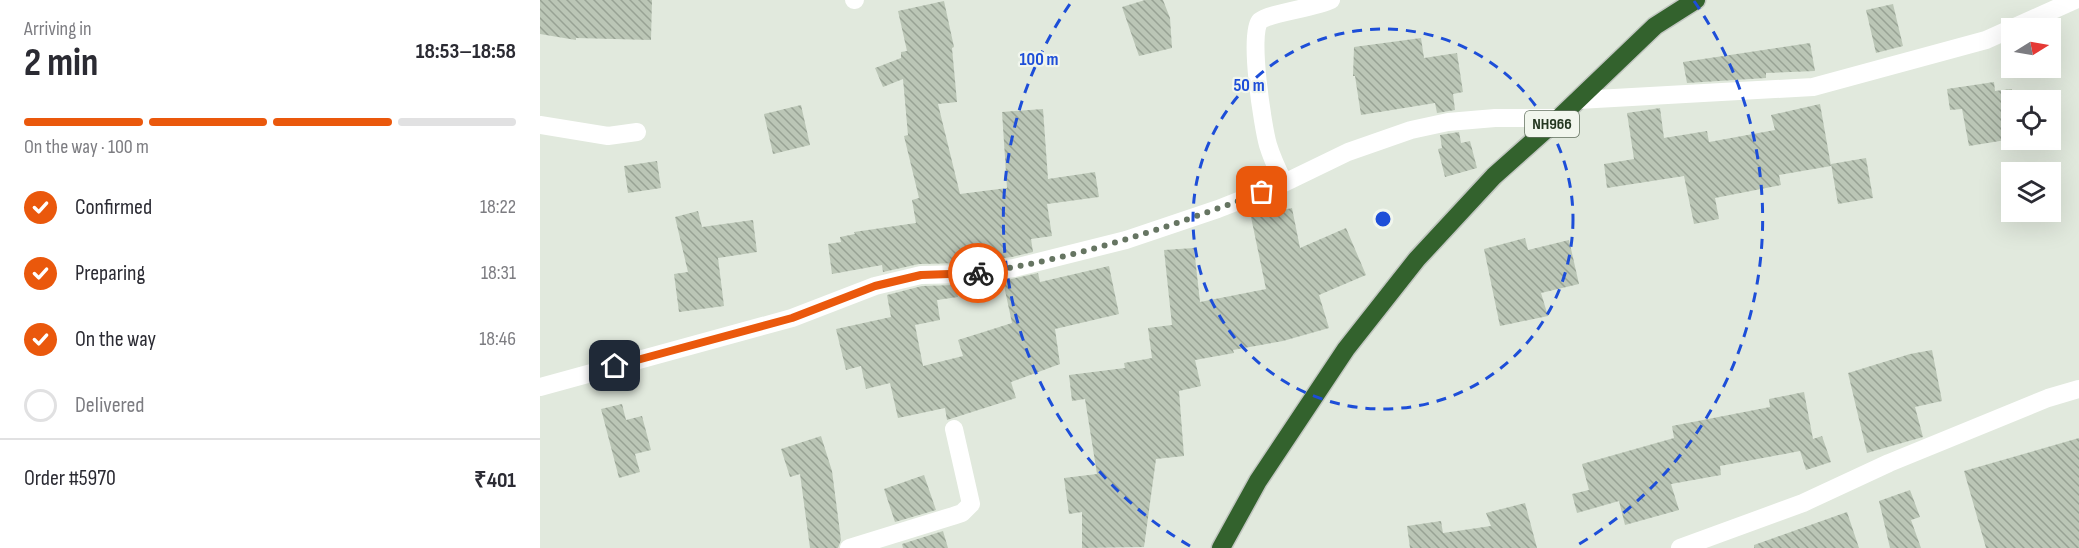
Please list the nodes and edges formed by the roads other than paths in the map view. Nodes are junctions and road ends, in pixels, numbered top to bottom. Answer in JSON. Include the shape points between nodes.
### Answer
{"nodes":[{"id":1,"x":1331,"y":0,"type":"edge"},
{"id":2,"x":1696,"y":0,"type":"edge"},
{"id":3,"x":2075,"y":0,"type":"edge"},
{"id":4,"x":1578,"y":100,"type":"junction"},
{"id":5,"x":1560,"y":118,"type":"junction"},
{"id":6,"x":540,"y":125,"type":"edge"},
{"id":7,"x":637,"y":132,"type":"dead end"},
{"id":8,"x":1284,"y":183,"type":"junction"},
{"id":9,"x":540,"y":387,"type":"edge"},
{"id":10,"x":2079,"y":389,"type":"edge"},
{"id":11,"x":954,"y":429,"type":"dead end"},
{"id":12,"x":849,"y":548,"type":"edge"},
{"id":13,"x":1221,"y":548,"type":"edge"},
{"id":14,"x":1680,"y":548,"type":"edge"}],
"edges":[{"from":1,"to":8,"type":"street","via":[[1260,21],[1257,27],[1256,70],[1267,142]]},
{"from":2,"to":4,"type":"highway","number":"NH966","via":[[1655,26]]},
{"from":3,"to":4,"type":"street","via":[[1986,40],[1813,87]]},
{"from":4,"to":5,"type":"highway","number":"NH966"},
{"from":5,"to":8,"type":"street","via":[[1495,118],[1411,130],[1348,152]]},
{"from":5,"to":13,"type":"highway","number":"NH966","via":[[1447,225],[1373,314],[1258,481]]},
{"from":6,"to":7,"type":"street","via":[[608,136]]},
{"from":8,"to":9,"type":"street","via":[[1126,240],[1014,268],[921,275],[875,286],[792,318]]},
{"from":10,"to":14,"type":"street","via":[[1899,459],[1803,503]]},
{"from":11,"to":12,"type":"street","via":[[971,504],[962,513]]}]}
